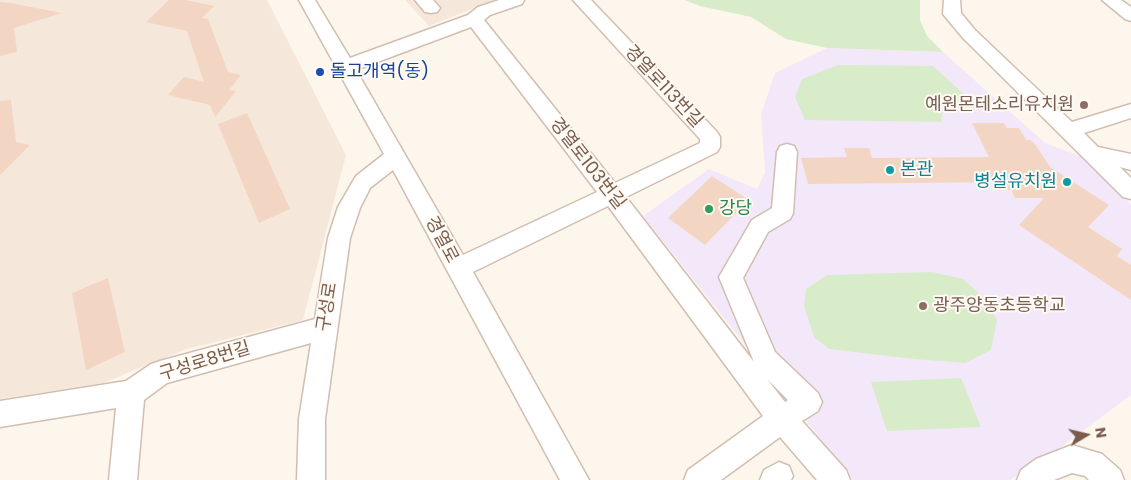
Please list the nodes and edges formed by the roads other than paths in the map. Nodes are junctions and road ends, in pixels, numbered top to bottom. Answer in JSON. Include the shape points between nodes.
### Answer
{"nodes":[{"id":1,"x":307,"y":0,"type":"edge"},
{"id":2,"x":516,"y":0,"type":"edge"},
{"id":3,"x":581,"y":0,"type":"edge"},
{"id":4,"x":952,"y":0,"type":"edge"},
{"id":5,"x":1110,"y":0,"type":"edge"},
{"id":6,"x":1131,"y":15,"type":"edge"},
{"id":7,"x":474,"y":19,"type":"junction"},
{"id":8,"x":345,"y":67,"type":"junction"},
{"id":9,"x":1131,"y":111,"type":"edge"},
{"id":10,"x":1069,"y":130,"type":"junction"},
{"id":11,"x":787,"y":152,"type":"dead end"},
{"id":12,"x":1092,"y":154,"type":"junction"},
{"id":13,"x":396,"y":156,"type":"junction"},
{"id":14,"x":1131,"y":162,"type":"edge"},
{"id":15,"x":1131,"y":191,"type":"edge"},
{"id":16,"x":611,"y":194,"type":"junction"},
{"id":17,"x":457,"y":269,"type":"junction"},
{"id":18,"x":324,"y":328,"type":"junction"},
{"id":19,"x":131,"y":393,"type":"junction"},
{"id":20,"x":0,"y":414,"type":"edge"},
{"id":21,"x":789,"y":414,"type":"junction"},
{"id":22,"x":123,"y":480,"type":"edge"},
{"id":23,"x":311,"y":480,"type":"edge"},
{"id":24,"x":575,"y":480,"type":"edge"},
{"id":25,"x":698,"y":480,"type":"edge"},
{"id":26,"x":836,"y":480,"type":"edge"},
{"id":27,"x":1031,"y":480,"type":"edge"},
{"id":28,"x":1110,"y":480,"type":"edge"}],
"edges":[{"from":1,"to":8,"type":"street","name":"경열로"},
{"from":2,"to":7,"type":"street"},
{"from":3,"to":16,"type":"street","name":"경열로113번길","via":[[710,137],[710,147]]},
{"from":4,"to":10,"type":"street","via":[[952,14],[956,19]]},
{"from":5,"to":6,"type":"street"},
{"from":7,"to":8,"type":"street"},
{"from":7,"to":16,"type":"street","name":"경열로103번길"},
{"from":8,"to":13,"type":"street","name":"경열로"},
{"from":9,"to":10,"type":"street"},
{"from":10,"to":12,"type":"street"},
{"from":11,"to":21,"type":"street","via":[[782,213],[760,226],[731,276],[766,360],[809,402]]},
{"from":12,"to":14,"type":"street"},
{"from":12,"to":15,"type":"street"},
{"from":13,"to":17,"type":"street","name":"경열로"},
{"from":13,"to":18,"type":"street","name":"구성로","via":[[363,182],[349,206],[339,238]]},
{"from":16,"to":17,"type":"street","name":"경열로113번길"},
{"from":16,"to":21,"type":"street","name":"경열로103번길"},
{"from":17,"to":24,"type":"street","name":"경열로"},
{"from":18,"to":19,"type":"street","name":"구성로8번길","via":[[160,373]]},
{"from":18,"to":23,"type":"street","name":"구성로","via":[[312,419]]},
{"from":19,"to":20,"type":"street","name":"구성로8번길"},
{"from":19,"to":22,"type":"street"},
{"from":21,"to":25,"type":"street"},
{"from":21,"to":26,"type":"street","name":"경열로103번길"},
{"from":27,"to":28,"type":"street","via":[[1046,469],[1072,459],[1092,464]]}]}
